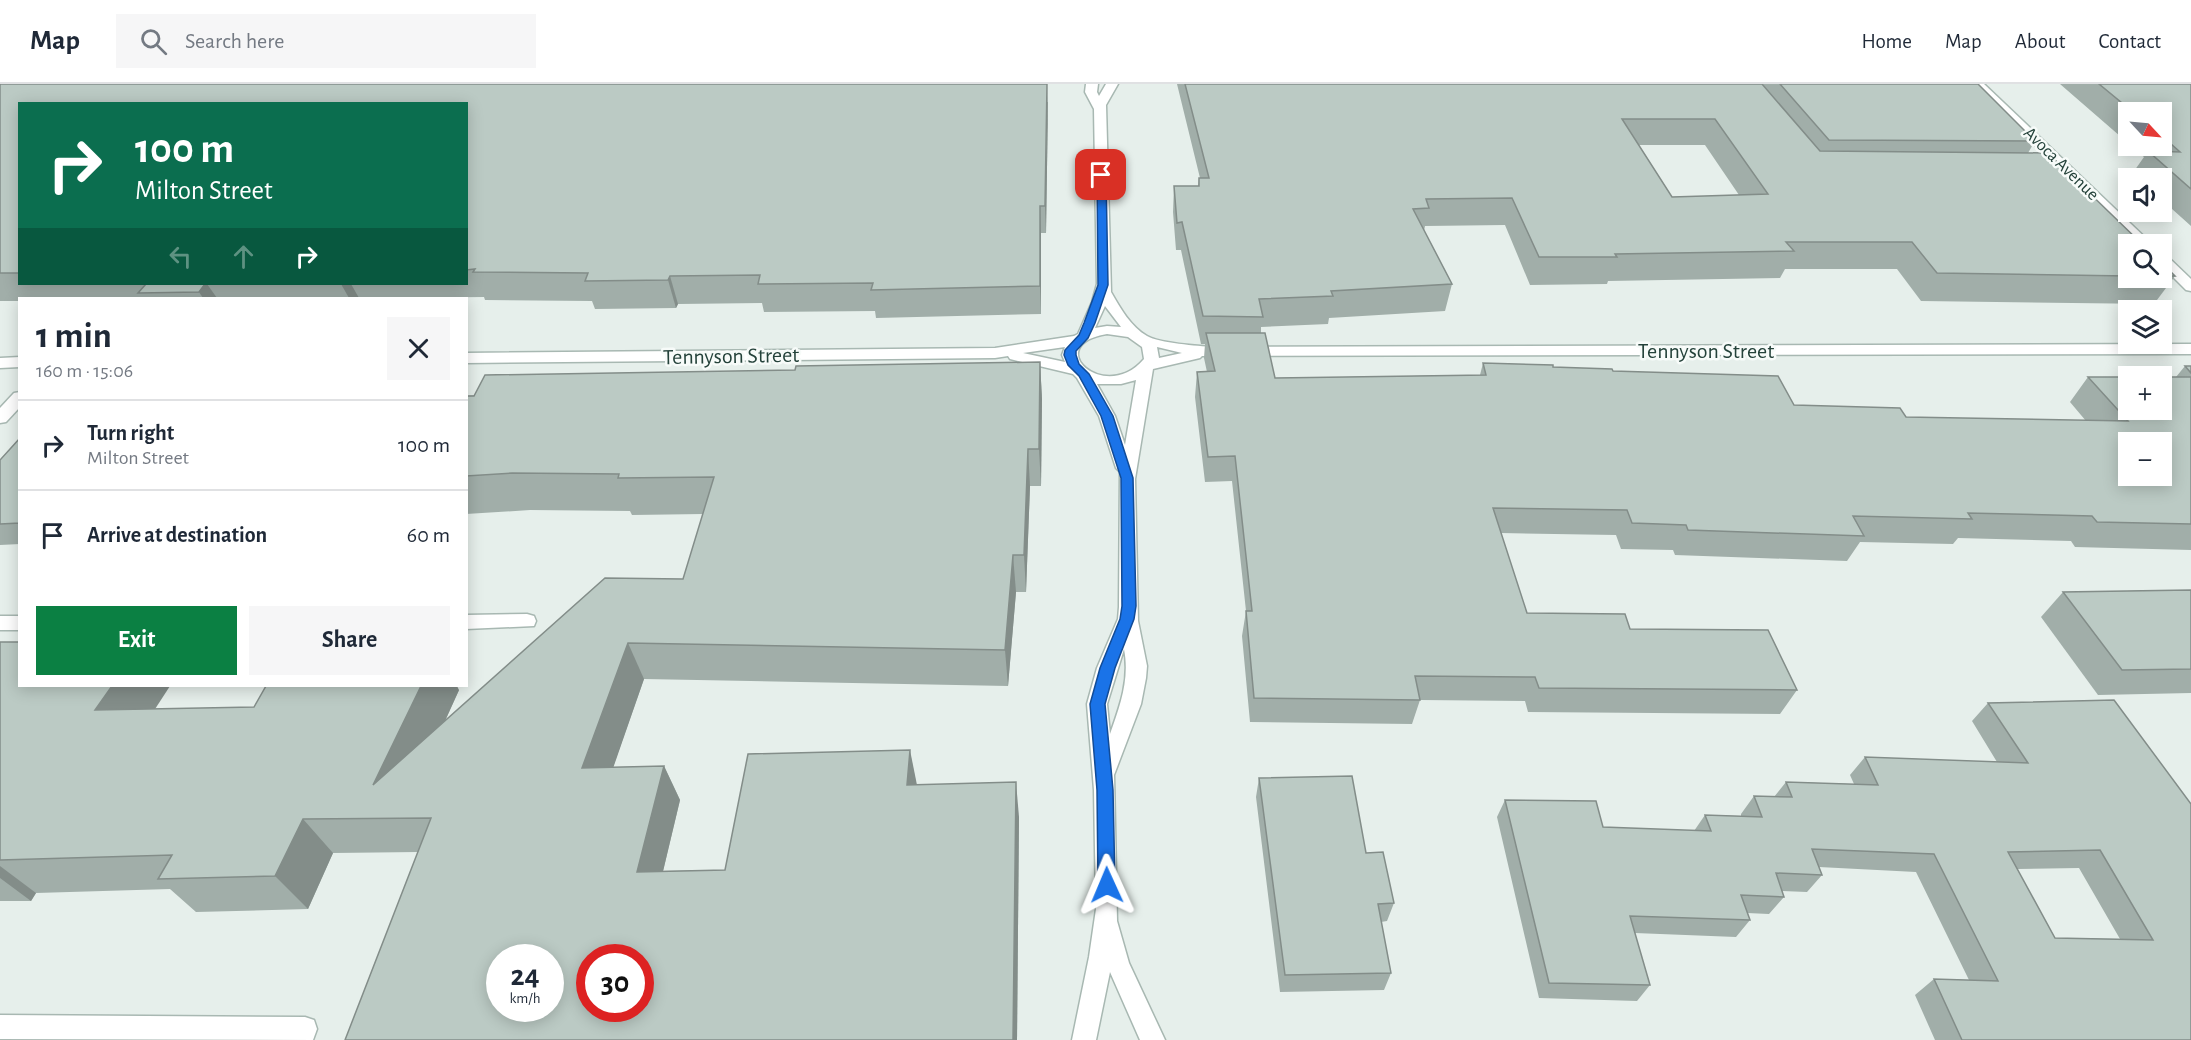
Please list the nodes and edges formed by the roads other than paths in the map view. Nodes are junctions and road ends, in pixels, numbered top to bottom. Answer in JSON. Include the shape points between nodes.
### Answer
{"nodes":[{"id":1,"x":1092,"y":84,"type":"edge"},
{"id":2,"x":1112,"y":84,"type":"edge"},
{"id":3,"x":1977,"y":84,"type":"edge"},
{"id":4,"x":1100,"y":109,"type":"junction"},
{"id":5,"x":2048,"y":174,"type":"edge"},
{"id":6,"x":2072,"y":174,"type":"junction"},
{"id":7,"x":2135,"y":234,"type":"edge"},
{"id":8,"x":2172,"y":269,"type":"edge"},
{"id":9,"x":1103,"y":285,"type":"junction"},
{"id":10,"x":2191,"y":287,"type":"edge"},
{"id":11,"x":1081,"y":338,"type":"junction"},
{"id":12,"x":1142,"y":338,"type":"junction"},
{"id":13,"x":2191,"y":349,"type":"edge"},
{"id":14,"x":1221,"y":352,"type":"junction"},
{"id":15,"x":995,"y":353,"type":"junction"},
{"id":16,"x":468,"y":358,"type":"edge"},
{"id":17,"x":0,"y":363,"type":"edge"},
{"id":18,"x":18,"y":363,"type":"edge"},
{"id":19,"x":1147,"y":368,"type":"junction"},
{"id":20,"x":1081,"y":372,"type":"junction"},
{"id":21,"x":18,"y":399,"type":"edge"},
{"id":22,"x":0,"y":418,"type":"edge"},
{"id":23,"x":1127,"y":478,"type":"junction"},
{"id":24,"x":1129,"y":606,"type":"junction"},
{"id":25,"x":527,"y":621,"type":"dead end"},
{"id":26,"x":468,"y":622,"type":"edge"},
{"id":27,"x":0,"y":623,"type":"edge"},
{"id":28,"x":18,"y":623,"type":"edge"},
{"id":29,"x":1105,"y":790,"type":"junction"},
{"id":30,"x":1107,"y":909,"type":"junction"},
{"id":31,"x":0,"y":1027,"type":"edge"},
{"id":32,"x":300,"y":1040,"type":"edge"},
{"id":33,"x":1084,"y":1040,"type":"edge"},
{"id":34,"x":1153,"y":1040,"type":"edge"}],
"edges":[{"from":1,"to":4,"type":"street","via":[[1091,92]]},
{"from":2,"to":4,"type":"street"},
{"from":3,"to":6,"type":"street","name":"Avoca Avenue"},
{"from":4,"to":9,"type":"street"},
{"from":5,"to":6,"type":"street"},
{"from":6,"to":7,"type":"street","name":"Avoca Avenue"},
{"from":8,"to":10,"type":"street"},
{"from":9,"to":11,"type":"street"},
{"from":9,"to":12,"type":"street","via":[[1109,305]]},
{"from":11,"to":12,"type":"street","via":[[1107,330]]},
{"from":11,"to":15,"type":"street","name":"Tennyson Street"},
{"from":11,"to":20,"type":"street","via":[[1070,355]]},
{"from":12,"to":14,"type":"street","name":"Tennyson Street","via":[[1189,350]]},
{"from":12,"to":19,"type":"street","via":[[1153,355]]},
{"from":13,"to":14,"type":"street","name":"Tennyson Street"},
{"from":14,"to":19,"type":"street","name":"Tennyson Street"},
{"from":15,"to":16,"type":"street","name":"Tennyson Street"},
{"from":15,"to":20,"type":"street","name":"Tennyson Street"},
{"from":17,"to":18,"type":"street"},
{"from":19,"to":20,"type":"street","via":[[1116,381]]},
{"from":19,"to":23,"type":"street"},
{"from":20,"to":23,"type":"street","via":[[1107,416]]},
{"from":21,"to":22,"type":"street"},
{"from":23,"to":24,"type":"street"},
{"from":24,"to":29,"type":"street","via":[[1136,678],[1127,716],[1110,757]]},
{"from":24,"to":29,"type":"street","via":[[1097,704]]},
{"from":25,"to":26,"type":"street"},
{"from":27,"to":28,"type":"street"},
{"from":29,"to":30,"type":"street"},
{"from":30,"to":33,"type":"street"},
{"from":30,"to":34,"type":"street","via":[[1118,964]]},
{"from":31,"to":32,"type":"street","via":[[305,1029]]}]}
